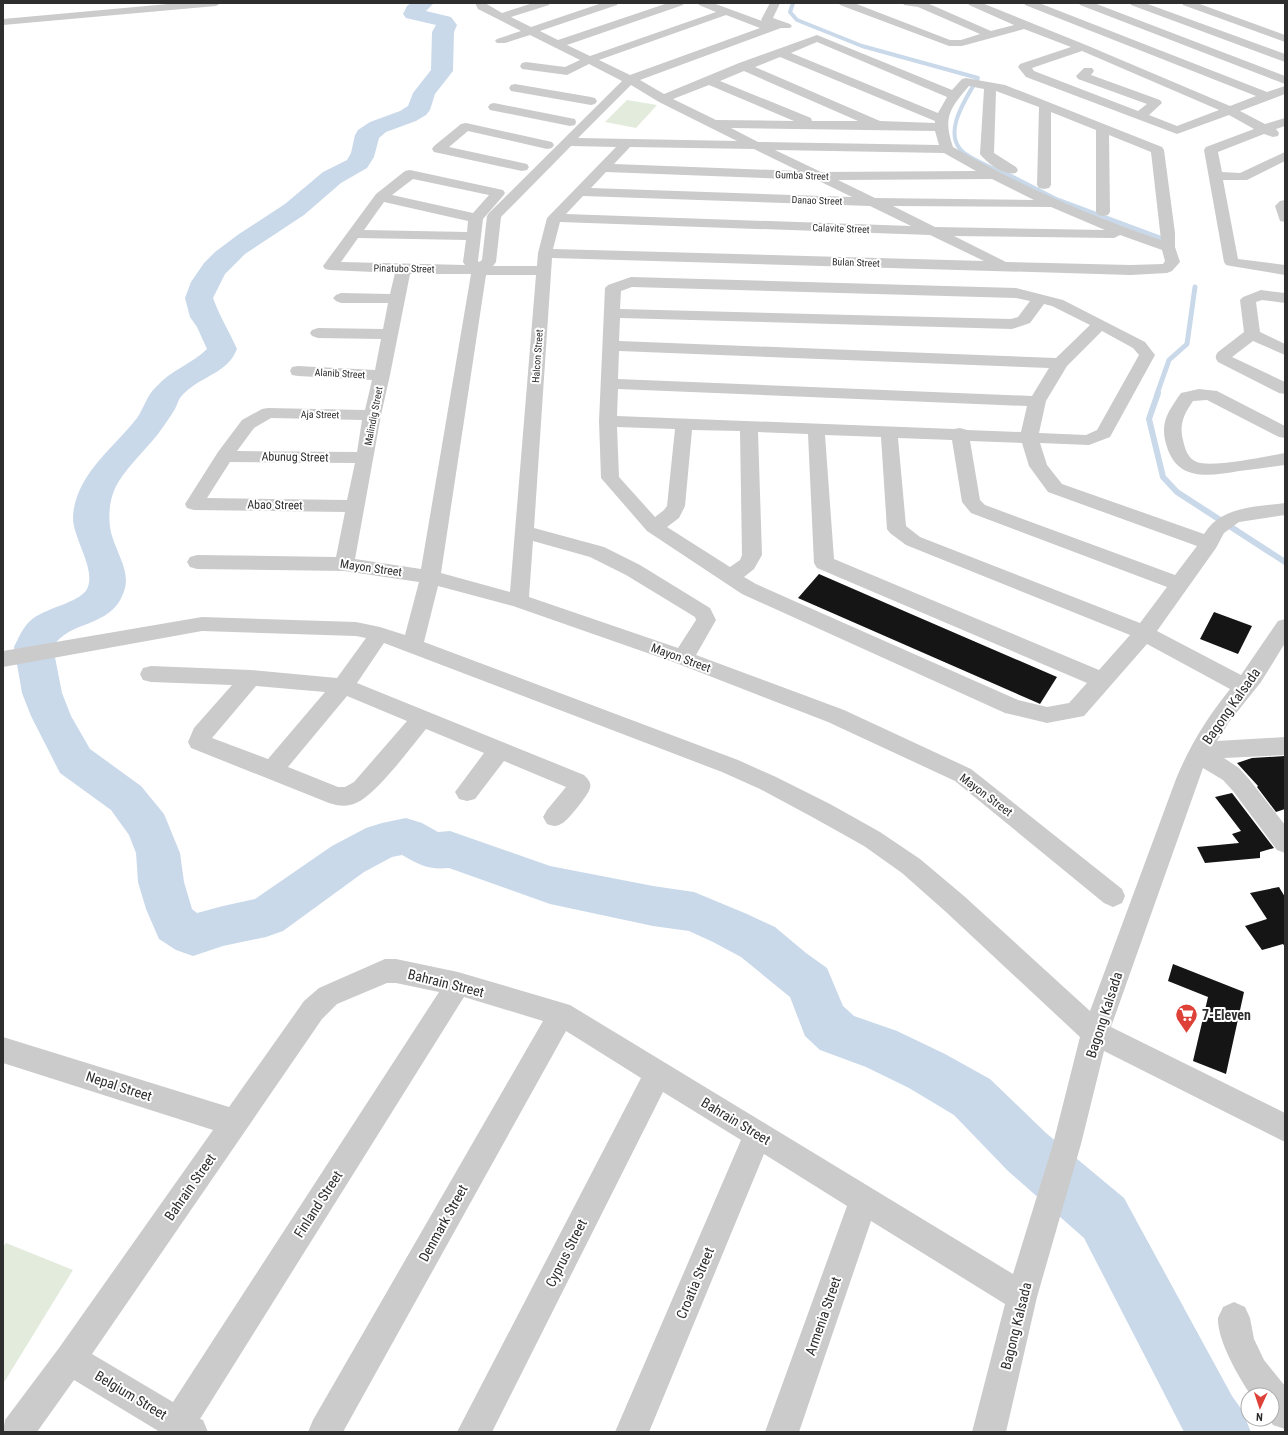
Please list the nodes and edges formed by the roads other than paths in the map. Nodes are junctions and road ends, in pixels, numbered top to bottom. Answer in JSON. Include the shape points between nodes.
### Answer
{"nodes":[{"id":1,"x":216,"y":3,"type":"edge"},
{"id":2,"x":480,"y":3,"type":"edge"},
{"id":3,"x":544,"y":3,"type":"edge"},
{"id":4,"x":614,"y":3,"type":"edge"},
{"id":5,"x":680,"y":3,"type":"edge"},
{"id":6,"x":703,"y":3,"type":"edge"},
{"id":7,"x":775,"y":3,"type":"edge"},
{"id":8,"x":844,"y":3,"type":"edge"},
{"id":9,"x":973,"y":3,"type":"edge"},
{"id":10,"x":1029,"y":3,"type":"edge"},
{"id":11,"x":1084,"y":3,"type":"edge"},
{"id":12,"x":1135,"y":3,"type":"edge"},
{"id":13,"x":1187,"y":3,"type":"edge"},
{"id":14,"x":902,"y":5,"type":"edge"},
{"id":15,"x":723,"y":7,"type":"edge"},
{"id":16,"x":871,"y":14,"type":"junction"},
{"id":17,"x":502,"y":16,"type":"junction"},
{"id":18,"x":3,"y":22,"type":"edge"},
{"id":19,"x":769,"y":24,"type":"junction"},
{"id":20,"x":1025,"y":25,"type":"junction"},
{"id":21,"x":530,"y":30,"type":"junction"},
{"id":22,"x":991,"y":35,"type":"junction"},
{"id":23,"x":817,"y":38,"type":"junction"},
{"id":24,"x":1285,"y":39,"type":"edge"},
{"id":25,"x":501,"y":41,"type":"dead end"},
{"id":26,"x":558,"y":44,"type":"junction"},
{"id":27,"x":1082,"y":48,"type":"junction"},
{"id":28,"x":779,"y":52,"type":"junction"},
{"id":29,"x":1285,"y":58,"type":"edge"},
{"id":30,"x":589,"y":60,"type":"junction"},
{"id":31,"x":526,"y":66,"type":"dead end"},
{"id":32,"x":743,"y":66,"type":"junction"},
{"id":33,"x":624,"y":77,"type":"junction"},
{"id":34,"x":708,"y":80,"type":"junction"},
{"id":35,"x":1285,"y":80,"type":"edge"},
{"id":36,"x":980,"y":84,"type":"junction"},
{"id":37,"x":1060,"y":85,"type":"junction"},
{"id":38,"x":515,"y":88,"type":"dead end"},
{"id":39,"x":1285,"y":90,"type":"edge"},
{"id":40,"x":954,"y":96,"type":"junction"},
{"id":41,"x":1266,"y":96,"type":"junction"},
{"id":42,"x":663,"y":99,"type":"junction"},
{"id":43,"x":591,"y":101,"type":"junction"},
{"id":44,"x":1045,"y":106,"type":"junction"},
{"id":45,"x":494,"y":108,"type":"dead end"},
{"id":46,"x":1230,"y":110,"type":"junction"},
{"id":47,"x":1140,"y":116,"type":"junction"},
{"id":48,"x":570,"y":122,"type":"junction"},
{"id":49,"x":1285,"y":122,"type":"edge"},
{"id":50,"x":942,"y":123,"type":"junction"},
{"id":51,"x":712,"y":124,"type":"junction"},
{"id":52,"x":816,"y":125,"type":"junction"},
{"id":53,"x":878,"y":125,"type":"junction"},
{"id":54,"x":1102,"y":127,"type":"junction"},
{"id":55,"x":1264,"y":129,"type":"junction"},
{"id":56,"x":1285,"y":137,"type":"edge"},
{"id":57,"x":568,"y":142,"type":"junction"},
{"id":58,"x":627,"y":143,"type":"junction"},
{"id":59,"x":755,"y":146,"type":"junction"},
{"id":60,"x":947,"y":149,"type":"junction"},
{"id":61,"x":535,"y":156,"type":"junction"},
{"id":62,"x":1285,"y":156,"type":"edge"},
{"id":63,"x":603,"y":168,"type":"junction"},
{"id":64,"x":1003,"y":173,"type":"junction"},
{"id":65,"x":817,"y":176,"type":"junction"},
{"id":66,"x":1216,"y":176,"type":"junction"},
{"id":67,"x":1044,"y":185,"type":"junction"},
{"id":68,"x":498,"y":192,"type":"junction"},
{"id":69,"x":579,"y":192,"type":"junction"},
{"id":70,"x":381,"y":197,"type":"junction"},
{"id":71,"x":872,"y":202,"type":"junction"},
{"id":72,"x":1055,"y":204,"type":"junction"},
{"id":73,"x":1285,"y":204,"type":"edge"},
{"id":74,"x":1103,"y":212,"type":"junction"},
{"id":75,"x":476,"y":218,"type":"junction"},
{"id":76,"x":554,"y":218,"type":"junction"},
{"id":77,"x":1285,"y":218,"type":"edge"},
{"id":78,"x":932,"y":231,"type":"junction"},
{"id":79,"x":1168,"y":233,"type":"junction"},
{"id":80,"x":354,"y":234,"type":"junction"},
{"id":81,"x":1129,"y":235,"type":"junction"},
{"id":82,"x":473,"y":236,"type":"junction"},
{"id":83,"x":1168,"y":248,"type":"junction"},
{"id":84,"x":545,"y":253,"type":"junction"},
{"id":85,"x":1005,"y":266,"type":"junction"},
{"id":86,"x":403,"y":269,"type":"junction"},
{"id":87,"x":479,"y":269,"type":"junction"},
{"id":88,"x":1285,"y":270,"type":"edge"},
{"id":89,"x":544,"y":271,"type":"junction"},
{"id":90,"x":341,"y":298,"type":"dead end"},
{"id":91,"x":1285,"y":298,"type":"edge"},
{"id":92,"x":397,"y":299,"type":"junction"},
{"id":93,"x":1040,"y":300,"type":"junction"},
{"id":94,"x":612,"y":313,"type":"junction"},
{"id":95,"x":1100,"y":324,"type":"junction"},
{"id":96,"x":318,"y":333,"type":"dead end"},
{"id":97,"x":390,"y":334,"type":"junction"},
{"id":98,"x":1252,"y":334,"type":"junction"},
{"id":99,"x":611,"y":346,"type":"junction"},
{"id":100,"x":1285,"y":350,"type":"edge"},
{"id":101,"x":1060,"y":363,"type":"junction"},
{"id":102,"x":298,"y":371,"type":"dead end"},
{"id":103,"x":382,"y":375,"type":"junction"},
{"id":104,"x":609,"y":384,"type":"junction"},
{"id":105,"x":1285,"y":389,"type":"edge"},
{"id":106,"x":1037,"y":401,"type":"junction"},
{"id":107,"x":372,"y":415,"type":"junction"},
{"id":108,"x":608,"y":421,"type":"junction"},
{"id":109,"x":684,"y":423,"type":"junction"},
{"id":110,"x":749,"y":426,"type":"junction"},
{"id":111,"x":816,"y":428,"type":"junction"},
{"id":112,"x":889,"y":431,"type":"junction"},
{"id":113,"x":960,"y":433,"type":"junction"},
{"id":114,"x":1285,"y":433,"type":"edge"},
{"id":115,"x":1029,"y":436,"type":"junction"},
{"id":116,"x":224,"y":456,"type":"junction"},
{"id":117,"x":365,"y":458,"type":"junction"},
{"id":118,"x":1285,"y":459,"type":"edge"},
{"id":119,"x":355,"y":506,"type":"junction"},
{"id":120,"x":1285,"y":509,"type":"edge"},
{"id":121,"x":654,"y":527,"type":"junction"},
{"id":122,"x":524,"y":532,"type":"junction"},
{"id":123,"x":1213,"y":536,"type":"junction"},
{"id":124,"x":197,"y":562,"type":"dead end"},
{"id":125,"x":344,"y":564,"type":"junction"},
{"id":126,"x":430,"y":577,"type":"junction"},
{"id":127,"x":731,"y":577,"type":"junction"},
{"id":128,"x":1179,"y":584,"type":"junction"},
{"id":129,"x":519,"y":601,"type":"junction"},
{"id":130,"x":1285,"y":626,"type":"edge"},
{"id":131,"x":1144,"y":633,"type":"junction"},
{"id":132,"x":380,"y":634,"type":"junction"},
{"id":133,"x":413,"y":646,"type":"junction"},
{"id":134,"x":682,"y":658,"type":"junction"},
{"id":135,"x":3,"y":659,"type":"edge"},
{"id":136,"x":151,"y":674,"type":"dead end"},
{"id":137,"x":251,"y":678,"type":"junction"},
{"id":138,"x":1101,"y":680,"type":"junction"},
{"id":139,"x":1249,"y":682,"type":"junction"},
{"id":140,"x":342,"y":686,"type":"junction"},
{"id":141,"x":422,"y":718,"type":"junction"},
{"id":142,"x":1285,"y":746,"type":"edge"},
{"id":143,"x":500,"y":749,"type":"junction"},
{"id":144,"x":1199,"y":752,"type":"junction"},
{"id":145,"x":272,"y":770,"type":"junction"},
{"id":146,"x":467,"y":792,"type":"dead end"},
{"id":147,"x":555,"y":817,"type":"dead end"},
{"id":148,"x":1285,"y":843,"type":"edge"},
{"id":149,"x":1113,"y":896,"type":"dead end"},
{"id":150,"x":458,"y":984,"type":"junction"},
{"id":151,"x":561,"y":1014,"type":"junction"},
{"id":152,"x":1095,"y":1034,"type":"junction"},
{"id":153,"x":3,"y":1050,"type":"edge"},
{"id":154,"x":658,"y":1074,"type":"junction"},
{"id":155,"x":235,"y":1123,"type":"junction"},
{"id":156,"x":1285,"y":1128,"type":"edge"},
{"id":157,"x":758,"y":1134,"type":"junction"},
{"id":158,"x":864,"y":1199,"type":"junction"},
{"id":159,"x":1022,"y":1297,"type":"junction"},
{"id":160,"x":1234,"y":1318,"type":"dead end"},
{"id":161,"x":70,"y":1359,"type":"junction"},
{"id":162,"x":1265,"y":1387,"type":"edge"},
{"id":163,"x":184,"y":1428,"type":"edge"},
{"id":164,"x":17,"y":1432,"type":"edge"},
{"id":165,"x":325,"y":1432,"type":"edge"},
{"id":166,"x":474,"y":1432,"type":"edge"},
{"id":167,"x":632,"y":1432,"type":"edge"},
{"id":168,"x":782,"y":1432,"type":"edge"},
{"id":169,"x":989,"y":1432,"type":"edge"}],
"edges":[{"from":1,"to":18,"type":"street"},
{"from":2,"to":17,"type":"street","via":[[482,7]]},
{"from":3,"to":17,"type":"street"},
{"from":4,"to":21,"type":"street"},
{"from":5,"to":26,"type":"street"},
{"from":6,"to":15,"type":"street"},
{"from":7,"to":19,"type":"street"},
{"from":8,"to":16,"type":"street"},
{"from":9,"to":20,"type":"street"},
{"from":10,"to":41,"type":"street"},
{"from":11,"to":35,"type":"street"},
{"from":12,"to":29,"type":"street"},
{"from":13,"to":24,"type":"street"},
{"from":14,"to":16,"type":"street"},
{"from":14,"to":22,"type":"street","via":[[920,4]]},
{"from":15,"to":19,"type":"street"},
{"from":15,"to":30,"type":"street"},
{"from":16,"to":22,"type":"street","via":[[949,43],[962,43]]},
{"from":17,"to":21,"type":"street"},
{"from":19,"to":23,"type":"street"},
{"from":19,"to":33,"type":"street"},
{"from":20,"to":22,"type":"street"},
{"from":20,"to":27,"type":"street"},
{"from":21,"to":25,"type":"street"},
{"from":21,"to":26,"type":"street"},
{"from":23,"to":28,"type":"street"},
{"from":23,"to":40,"type":"street"},
{"from":26,"to":30,"type":"street"},
{"from":27,"to":37,"type":"street","via":[[1024,67],[1030,74]]},
{"from":27,"to":46,"type":"street"},
{"from":28,"to":32,"type":"street"},
{"from":28,"to":50,"type":"street"},
{"from":30,"to":31,"type":"street","via":[[564,71]]},
{"from":30,"to":33,"type":"street"},
{"from":32,"to":34,"type":"street"},
{"from":32,"to":53,"type":"street"},
{"from":33,"to":42,"type":"street"},
{"from":33,"to":43,"type":"street"},
{"from":33,"to":57,"type":"street"},
{"from":34,"to":42,"type":"street"},
{"from":34,"to":52,"type":"street"},
{"from":36,"to":40,"type":"street","via":[[966,82]]},
{"from":36,"to":44,"type":"street","via":[[1001,88]]},
{"from":36,"to":64,"type":"street","via":[[987,154]]},
{"from":37,"to":47,"type":"street"},
{"from":37,"to":47,"type":"street","via":[[1085,73],[1156,103]]},
{"from":38,"to":43,"type":"street"},
{"from":39,"to":41,"type":"street"},
{"from":40,"to":50,"type":"street"},
{"from":41,"to":46,"type":"street"},
{"from":42,"to":51,"type":"street"},
{"from":43,"to":48,"type":"street"},
{"from":44,"to":54,"type":"street"},
{"from":44,"to":67,"type":"street"},
{"from":45,"to":48,"type":"street"},
{"from":46,"to":47,"type":"street","via":[[1177,130]]},
{"from":46,"to":55,"type":"street"},
{"from":48,"to":61,"type":"street"},
{"from":49,"to":55,"type":"street"},
{"from":50,"to":53,"type":"street"},
{"from":50,"to":60,"type":"street"},
{"from":51,"to":52,"type":"street"},
{"from":51,"to":59,"type":"street"},
{"from":52,"to":53,"type":"street"},
{"from":54,"to":74,"type":"street"},
{"from":54,"to":79,"type":"street","via":[[1157,150]]},
{"from":55,"to":56,"type":"street"},
{"from":55,"to":66,"type":"street","via":[[1211,150]]},
{"from":57,"to":58,"type":"street"},
{"from":57,"to":87,"type":"street","via":[[494,216],[489,262]]},
{"from":58,"to":59,"type":"street"},
{"from":58,"to":63,"type":"street","name":"Halcon Street"},
{"from":59,"to":60,"type":"street"},
{"from":59,"to":65,"type":"street"},
{"from":60,"to":64,"type":"street"},
{"from":61,"to":61,"type":"street","via":[[439,149],[466,127]]},
{"from":61,"to":68,"type":"street"},
{"from":62,"to":66,"type":"street","via":[[1242,177]]},
{"from":63,"to":65,"type":"street","name":"Gumba Street"},
{"from":63,"to":69,"type":"street","name":"Halcon Street"},
{"from":64,"to":65,"type":"street","name":"Gumba Street"},
{"from":64,"to":67,"type":"street"},
{"from":64,"to":72,"type":"street"},
{"from":65,"to":71,"type":"street"},
{"from":66,"to":88,"type":"street","via":[[1231,262]]},
{"from":67,"to":74,"type":"street"},
{"from":68,"to":70,"type":"street","via":[[410,174]]},
{"from":68,"to":75,"type":"street"},
{"from":69,"to":71,"type":"street","name":"Danao Street"},
{"from":69,"to":76,"type":"street","name":"Halcon Street"},
{"from":70,"to":75,"type":"street"},
{"from":70,"to":80,"type":"street"},
{"from":71,"to":72,"type":"street","name":"Danao Street"},
{"from":71,"to":78,"type":"street"},
{"from":72,"to":81,"type":"street"},
{"from":73,"to":77,"type":"street","via":[[1282,206]]},
{"from":74,"to":79,"type":"street"},
{"from":75,"to":82,"type":"street"},
{"from":76,"to":78,"type":"street","name":"Calavite Street"},
{"from":76,"to":84,"type":"street","name":"Halcon Street"},
{"from":78,"to":81,"type":"street","name":"Calavite Street"},
{"from":78,"to":85,"type":"street"},
{"from":79,"to":83,"type":"street"},
{"from":80,"to":82,"type":"street"},
{"from":80,"to":86,"type":"street","name":"Pinatubo Street","via":[[330,266]]},
{"from":81,"to":83,"type":"street"},
{"from":82,"to":87,"type":"street","via":[[470,262]]},
{"from":83,"to":85,"type":"street","name":"Bulan Street","via":[[1173,262],[1166,268],[1131,270]]},
{"from":84,"to":85,"type":"street","name":"Bulan Street"},
{"from":84,"to":89,"type":"street","name":"Halcon Street"},
{"from":86,"to":87,"type":"street","name":"Pinatubo Street"},
{"from":86,"to":92,"type":"street","name":"Malindig Street"},
{"from":87,"to":89,"type":"street","name":"Pinatubo Street"},
{"from":87,"to":126,"type":"street"},
{"from":89,"to":122,"type":"street","name":"Halcon Street"},
{"from":90,"to":92,"type":"street"},
{"from":91,"to":98,"type":"street","via":[[1261,295],[1248,300]]},
{"from":92,"to":97,"type":"street","name":"Malindig Street"},
{"from":93,"to":94,"type":"street","via":[[1024,320],[1012,324]]},
{"from":93,"to":94,"type":"street","via":[[1016,293],[631,282],[613,288]]},
{"from":93,"to":95,"type":"street","via":[[1057,303]]},
{"from":94,"to":99,"type":"street"},
{"from":95,"to":101,"type":"street"},
{"from":95,"to":115,"type":"street","via":[[1139,345],[1147,355],[1104,433],[1089,440]]},
{"from":96,"to":97,"type":"street"},
{"from":97,"to":103,"type":"street","name":"Malindig Street"},
{"from":98,"to":100,"type":"street"},
{"from":98,"to":105,"type":"street","via":[[1224,355],[1224,359]]},
{"from":99,"to":101,"type":"street"},
{"from":99,"to":104,"type":"street"},
{"from":101,"to":106,"type":"street"},
{"from":102,"to":103,"type":"street","name":"Alanib Street"},
{"from":103,"to":107,"type":"street","name":"Malindig Street"},
{"from":104,"to":106,"type":"street"},
{"from":104,"to":108,"type":"street"},
{"from":106,"to":115,"type":"street"},
{"from":107,"to":116,"type":"street","name":"Aja Street","via":[[268,413],[248,424]]},
{"from":107,"to":117,"type":"street","name":"Malindig Street"},
{"from":108,"to":109,"type":"street"},
{"from":108,"to":121,"type":"street","via":[[610,478]]},
{"from":109,"to":110,"type":"street"},
{"from":109,"to":121,"type":"street","via":[[676,506],[672,514]]},
{"from":110,"to":111,"type":"street"},
{"from":110,"to":127,"type":"street","via":[[752,555],[747,564]]},
{"from":111,"to":112,"type":"street"},
{"from":111,"to":138,"type":"street","via":[[824,563]]},
{"from":112,"to":113,"type":"street"},
{"from":112,"to":131,"type":"street","via":[[897,529],[913,541]]},
{"from":113,"to":115,"type":"street"},
{"from":113,"to":128,"type":"street","via":[[971,502],[978,509]]},
{"from":114,"to":118,"type":"street","via":[[1211,395],[1187,397],[1173,419],[1173,436],[1178,453],[1187,464],[1200,469],[1211,470]]},
{"from":115,"to":123,"type":"street","via":[[1038,466],[1055,488]]},
{"from":116,"to":117,"type":"street","name":"Abunug Street"},
{"from":116,"to":119,"type":"street","name":"Abao Street","via":[[194,504]]},
{"from":117,"to":119,"type":"street","name":"Malindig Street"},
{"from":119,"to":125,"type":"street","name":"Malindig Street"},
{"from":120,"to":123,"type":"street","via":[[1234,517]]},
{"from":121,"to":127,"type":"street"},
{"from":122,"to":129,"type":"street","name":"Halcon Street"},
{"from":122,"to":134,"type":"street","via":[[597,552],[633,570],[703,613],[706,620],[703,627]]},
{"from":123,"to":128,"type":"street"},
{"from":124,"to":125,"type":"street","name":"Mayon Street"},
{"from":125,"to":126,"type":"street","name":"Mayon Street"},
{"from":126,"to":129,"type":"street","name":"Mayon Street"},
{"from":126,"to":133,"type":"street"},
{"from":127,"to":138,"type":"street","via":[[749,589],[1013,707],[1047,715],[1076,710]]},
{"from":128,"to":131,"type":"street"},
{"from":129,"to":134,"type":"street","name":"Mayon Street"},
{"from":130,"to":139,"type":"street","name":"Bagong Kalsada"},
{"from":131,"to":138,"type":"street"},
{"from":131,"to":139,"type":"street"},
{"from":132,"to":133,"type":"street"},
{"from":132,"to":135,"type":"street","via":[[356,629],[202,624],[161,629]]},
{"from":132,"to":140,"type":"street"},
{"from":133,"to":152,"type":"street","via":[[730,766],[768,783],[872,839],[911,866],[955,904]]},
{"from":134,"to":149,"type":"street","name":"Mayon Street","via":[[836,716],[963,775]]},
{"from":136,"to":137,"type":"street"},
{"from":137,"to":140,"type":"street"},
{"from":137,"to":145,"type":"street","via":[[202,734],[199,742]]},
{"from":139,"to":144,"type":"street","name":"Bagong Kalsada","via":[[1221,716]]},
{"from":140,"to":141,"type":"street"},
{"from":140,"to":145,"type":"street"},
{"from":141,"to":143,"type":"street"},
{"from":141,"to":145,"type":"street","via":[[362,788],[350,796],[337,796]]},
{"from":142,"to":144,"type":"street"},
{"from":143,"to":146,"type":"street"},
{"from":143,"to":147,"type":"street","via":[[576,781],[578,788]]},
{"from":144,"to":148,"type":"street","via":[[1231,774]]},
{"from":144,"to":152,"type":"street","name":"Bagong Kalsada"},
{"from":150,"to":151,"type":"street","name":"Bahrain Street"},
{"from":150,"to":155,"type":"street","name":"Bahrain Street","via":[[385,971],[328,996],[313,1010]]},
{"from":150,"to":163,"type":"street","name":"Finland Street"},
{"from":151,"to":154,"type":"street","name":"Bahrain Street"},
{"from":151,"to":165,"type":"street","name":"Denmark Street"},
{"from":152,"to":156,"type":"street"},
{"from":152,"to":159,"type":"street","name":"Bagong Kalsada","via":[[1067,1144]]},
{"from":153,"to":155,"type":"street","name":"Nepal Street"},
{"from":154,"to":157,"type":"street","name":"Bahrain Street"},
{"from":154,"to":166,"type":"street","name":"Cyprus Street"},
{"from":155,"to":161,"type":"street","name":"Bahrain Street"},
{"from":157,"to":158,"type":"street","name":"Bahrain Street"},
{"from":157,"to":167,"type":"street","name":"Croatia Street"},
{"from":158,"to":159,"type":"street","name":"Bahrain Street"},
{"from":158,"to":168,"type":"street","name":"Armenia Street"},
{"from":159,"to":169,"type":"street","name":"Bagong Kalsada"},
{"from":160,"to":162,"type":"street","via":[[1239,1343]]},
{"from":161,"to":163,"type":"street","name":"Belgium Street"},
{"from":161,"to":164,"type":"street","name":"Bahrain Street"}]}
